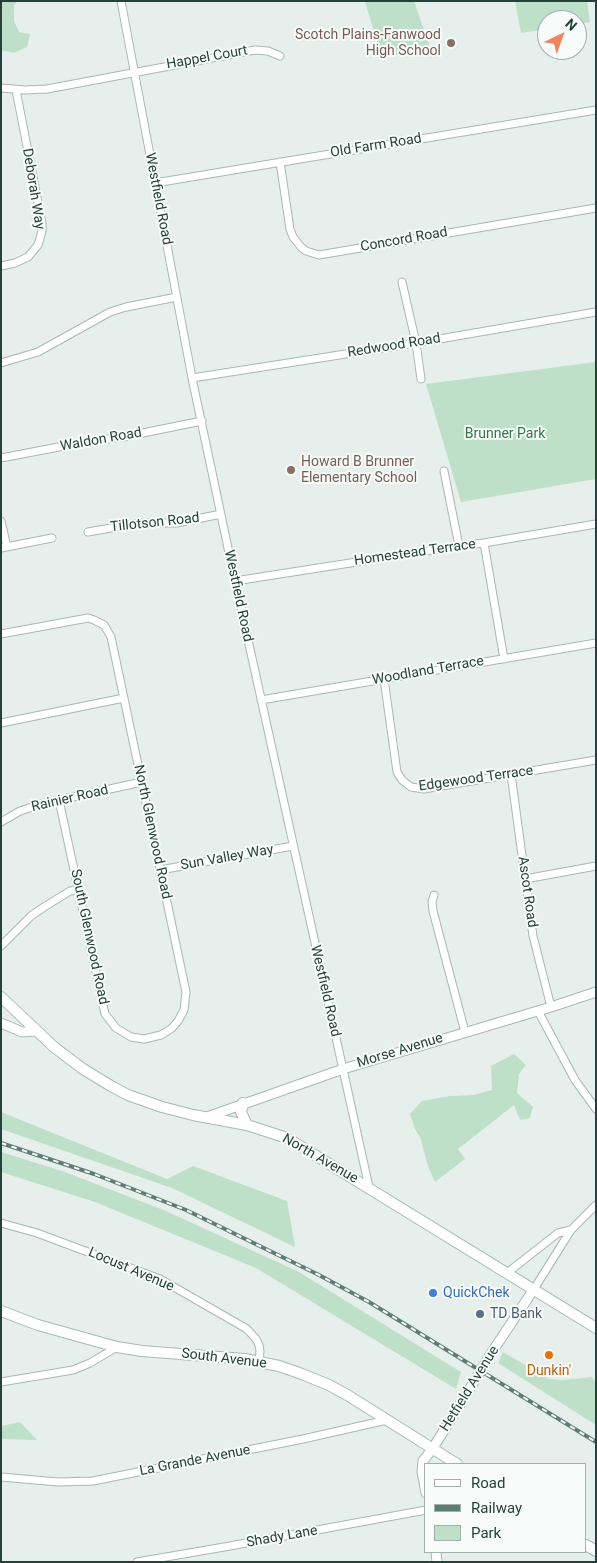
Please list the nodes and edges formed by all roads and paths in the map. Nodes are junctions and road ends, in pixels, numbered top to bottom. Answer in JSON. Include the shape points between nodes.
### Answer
{"nodes":[{"id":1,"x":121,"y":1,"type":"edge"},
{"id":2,"x":280,"y":56,"type":"dead end"},
{"id":3,"x":134,"y":72,"type":"junction"},
{"id":4,"x":1,"y":88,"type":"edge"},
{"id":5,"x":16,"y":90,"type":"junction"},
{"id":6,"x":596,"y":110,"type":"edge"},
{"id":7,"x":280,"y":162,"type":"junction"},
{"id":8,"x":155,"y":183,"type":"junction"},
{"id":9,"x":596,"y":208,"type":"edge"},
{"id":10,"x":1,"y":266,"type":"edge"},
{"id":11,"x":402,"y":282,"type":"dead end"},
{"id":12,"x":177,"y":297,"type":"junction"},
{"id":13,"x":596,"y":312,"type":"edge"},
{"id":14,"x":416,"y":343,"type":"junction"},
{"id":15,"x":1,"y":362,"type":"edge"},
{"id":16,"x":192,"y":378,"type":"junction"},
{"id":17,"x":421,"y":379,"type":"dead end"},
{"id":18,"x":202,"y":421,"type":"junction"},
{"id":19,"x":1,"y":458,"type":"edge"},
{"id":20,"x":444,"y":471,"type":"dead end"},
{"id":21,"x":222,"y":514,"type":"junction"},
{"id":22,"x":1,"y":521,"type":"edge"},
{"id":23,"x":596,"y":524,"type":"edge"},
{"id":24,"x":88,"y":532,"type":"dead end"},
{"id":25,"x":52,"y":538,"type":"dead end"},
{"id":26,"x":484,"y":543,"type":"junction"},
{"id":27,"x":459,"y":546,"type":"junction"},
{"id":28,"x":4,"y":548,"type":"edge"},
{"id":29,"x":235,"y":581,"type":"junction"},
{"id":30,"x":1,"y":634,"type":"edge"},
{"id":31,"x":596,"y":643,"type":"edge"},
{"id":32,"x":504,"y":658,"type":"junction"},
{"id":33,"x":384,"y":679,"type":"junction"},
{"id":34,"x":124,"y":698,"type":"junction"},
{"id":35,"x":261,"y":700,"type":"junction"},
{"id":36,"x":1,"y":723,"type":"edge"},
{"id":37,"x":596,"y":760,"type":"edge"},
{"id":38,"x":510,"y":774,"type":"junction"},
{"id":39,"x":142,"y":782,"type":"junction"},
{"id":40,"x":59,"y":800,"type":"junction"},
{"id":41,"x":1,"y":822,"type":"edge"},
{"id":42,"x":293,"y":846,"type":"junction"},
{"id":43,"x":596,"y":866,"type":"edge"},
{"id":44,"x":160,"y":870,"type":"junction"},
{"id":45,"x":525,"y":879,"type":"junction"},
{"id":46,"x":78,"y":890,"type":"junction"},
{"id":47,"x":434,"y":895,"type":"dead end"},
{"id":48,"x":1,"y":946,"type":"edge"},
{"id":49,"x":596,"y":992,"type":"edge"},
{"id":50,"x":1,"y":997,"type":"edge"},
{"id":51,"x":551,"y":1007,"type":"junction"},
{"id":52,"x":538,"y":1011,"type":"junction"},
{"id":53,"x":1,"y":1023,"type":"edge"},
{"id":54,"x":35,"y":1031,"type":"junction"},
{"id":55,"x":465,"y":1032,"type":"junction"},
{"id":56,"x":157,"y":1036,"type":"joint"},
{"id":57,"x":343,"y":1069,"type":"junction"},
{"id":58,"x":243,"y":1103,"type":"junction"},
{"id":59,"x":596,"y":1109,"type":"edge"},
{"id":60,"x":207,"y":1117,"type":"junction"},
{"id":61,"x":247,"y":1125,"type":"junction"},
{"id":62,"x":369,"y":1187,"type":"junction"},
{"id":63,"x":596,"y":1205,"type":"edge"},
{"id":64,"x":1,"y":1223,"type":"edge"},
{"id":65,"x":571,"y":1230,"type":"junction"},
{"id":66,"x":507,"y":1273,"type":"junction"},
{"id":67,"x":534,"y":1289,"type":"junction"},
{"id":68,"x":1,"y":1311,"type":"edge"},
{"id":69,"x":596,"y":1328,"type":"edge"},
{"id":70,"x":117,"y":1347,"type":"junction"},
{"id":71,"x":259,"y":1362,"type":"junction"},
{"id":72,"x":1,"y":1382,"type":"edge"},
{"id":73,"x":387,"y":1420,"type":"junction"},
{"id":74,"x":433,"y":1448,"type":"junction"},
{"id":75,"x":456,"y":1463,"type":"edge"},
{"id":76,"x":1,"y":1477,"type":"edge"},
{"id":77,"x":424,"y":1482,"type":"edge"},
{"id":78,"x":424,"y":1510,"type":"edge"},
{"id":79,"x":137,"y":1562,"type":"edge"}],
"edges":[{"from":1,"to":3,"type":"street","name":"Westfield Road"},
{"from":2,"to":3,"type":"street","name":"Happel Court","via":[[255,50]]},
{"from":3,"to":5,"type":"street","name":"Happel Court","via":[[47,88]]},
{"from":3,"to":8,"type":"street","name":"Westfield Road"},
{"from":4,"to":5,"type":"street","name":"Happel Court"},
{"from":5,"to":10,"type":"street","name":"Deborah Way","via":[[42,231],[38,245],[28,257]]},
{"from":6,"to":7,"type":"street","name":"Old Farm Road"},
{"from":7,"to":8,"type":"street","name":"Old Farm Road"},
{"from":7,"to":9,"type":"street","name":"Concord Road","via":[[292,237],[300,247],[319,255]]},
{"from":8,"to":12,"type":"street","name":"Westfield Road"},
{"from":11,"to":14,"type":"street"},
{"from":12,"to":15,"type":"street","via":[[110,312],[38,352]]},
{"from":12,"to":16,"type":"street","name":"Westfield Road"},
{"from":13,"to":14,"type":"street","name":"Redwood Road"},
{"from":14,"to":16,"type":"street","name":"Redwood Road"},
{"from":14,"to":17,"type":"street"},
{"from":16,"to":18,"type":"street","name":"Westfield Road"},
{"from":18,"to":19,"type":"street","name":"Waldon Road"},
{"from":18,"to":21,"type":"street","name":"Westfield Road"},
{"from":20,"to":27,"type":"street"},
{"from":21,"to":24,"type":"street","name":"Tillotson Road","via":[[177,523],[139,522]]},
{"from":21,"to":29,"type":"street","name":"Westfield Road"},
{"from":22,"to":28,"type":"street"},
{"from":23,"to":26,"type":"street","name":"Homestead Terrace"},
{"from":25,"to":28,"type":"street"},
{"from":26,"to":27,"type":"street","name":"Homestead Terrace"},
{"from":26,"to":32,"type":"street"},
{"from":27,"to":29,"type":"street","name":"Homestead Terrace"},
{"from":29,"to":35,"type":"street","name":"Westfield Road"},
{"from":30,"to":34,"type":"street","name":"North Glenwood Road","via":[[82,618],[97,621],[104,625],[111,637]]},
{"from":31,"to":32,"type":"street","name":"Woodland Terrace"},
{"from":32,"to":33,"type":"street","name":"Woodland Terrace"},
{"from":33,"to":35,"type":"street","name":"Woodland Terrace"},
{"from":33,"to":38,"type":"street","name":"Edgewood Terrace","via":[[397,772],[405,784],[421,789]]},
{"from":34,"to":36,"type":"street"},
{"from":34,"to":39,"type":"street","name":"North Glenwood Road"},
{"from":35,"to":42,"type":"street","name":"Westfield Road"},
{"from":37,"to":38,"type":"street","name":"Edgewood Terrace"},
{"from":38,"to":45,"type":"street","name":"Ascot Road"},
{"from":39,"to":40,"type":"street","name":"Rainier Road"},
{"from":39,"to":44,"type":"street","name":"North Glenwood Road"},
{"from":40,"to":41,"type":"street","name":"Rainier Road","via":[[30,807]]},
{"from":40,"to":46,"type":"street","name":"South Glenwood Road"},
{"from":42,"to":44,"type":"street","name":"Sun Valley Way"},
{"from":42,"to":57,"type":"street","name":"Westfield Road"},
{"from":43,"to":45,"type":"street"},
{"from":44,"to":56,"type":"street","name":"North Glenwood Road","via":[[186,1001],[178,1021]]},
{"from":45,"to":51,"type":"street","name":"Ascot Road","via":[[533,936]]},
{"from":46,"to":48,"type":"street","via":[[70,891],[44,906]]},
{"from":46,"to":56,"type":"street","name":"South Glenwood Road","via":[[105,1014],[123,1033],[144,1039]]},
{"from":47,"to":55,"type":"street","via":[[434,911]]},
{"from":49,"to":51,"type":"street","name":"Morse Avenue"},
{"from":50,"to":54,"type":"main road","name":"North Avenue"},
{"from":51,"to":52,"type":"street","name":"Morse Avenue"},
{"from":52,"to":55,"type":"street","name":"Morse Avenue"},
{"from":52,"to":59,"type":"street","via":[[575,1080]]},
{"from":53,"to":54,"type":"street","via":[[22,1032]]},
{"from":54,"to":60,"type":"main road","name":"North Avenue","via":[[73,1062],[128,1095]]},
{"from":55,"to":57,"type":"street","name":"Morse Avenue"},
{"from":57,"to":58,"type":"street","name":"Morse Avenue"},
{"from":57,"to":62,"type":"street","name":"Westfield Road"},
{"from":58,"to":60,"type":"street","name":"Morse Avenue"},
{"from":58,"to":61,"type":"main road","via":[[241,1112]]},
{"from":60,"to":61,"type":"main road","name":"North Avenue"},
{"from":61,"to":62,"type":"main road","name":"North Avenue","via":[[287,1138]]},
{"from":62,"to":66,"type":"main road","name":"North Avenue"},
{"from":63,"to":65,"type":"street"},
{"from":64,"to":71,"type":"street","name":"Locust Avenue","via":[[37,1233],[160,1279],[248,1329],[256,1339]]},
{"from":65,"to":66,"type":"street","via":[[558,1233]]},
{"from":65,"to":67,"type":"street"},
{"from":66,"to":67,"type":"main road","name":"North Avenue"},
{"from":67,"to":69,"type":"main road","name":"North Avenue"},
{"from":67,"to":74,"type":"street","name":"Hetfield Avenue","bridge":true},
{"from":68,"to":70,"type":"main road","name":"South Avenue"},
{"from":70,"to":71,"type":"main road","name":"South Avenue"},
{"from":70,"to":72,"type":"street","via":[[73,1370]]},
{"from":71,"to":73,"type":"main road","name":"South Avenue","via":[[329,1385]]},
{"from":73,"to":74,"type":"main road","name":"South Avenue"},
{"from":73,"to":76,"type":"street","name":"La Grande Avenue","via":[[93,1481],[58,1482]]},
{"from":74,"to":75,"type":"main road","name":"South Avenue"},
{"from":74,"to":77,"type":"street","name":"Hetfield Avenue","via":[[423,1461]]},
{"from":78,"to":79,"type":"street","name":"Shady Lane"}]}
